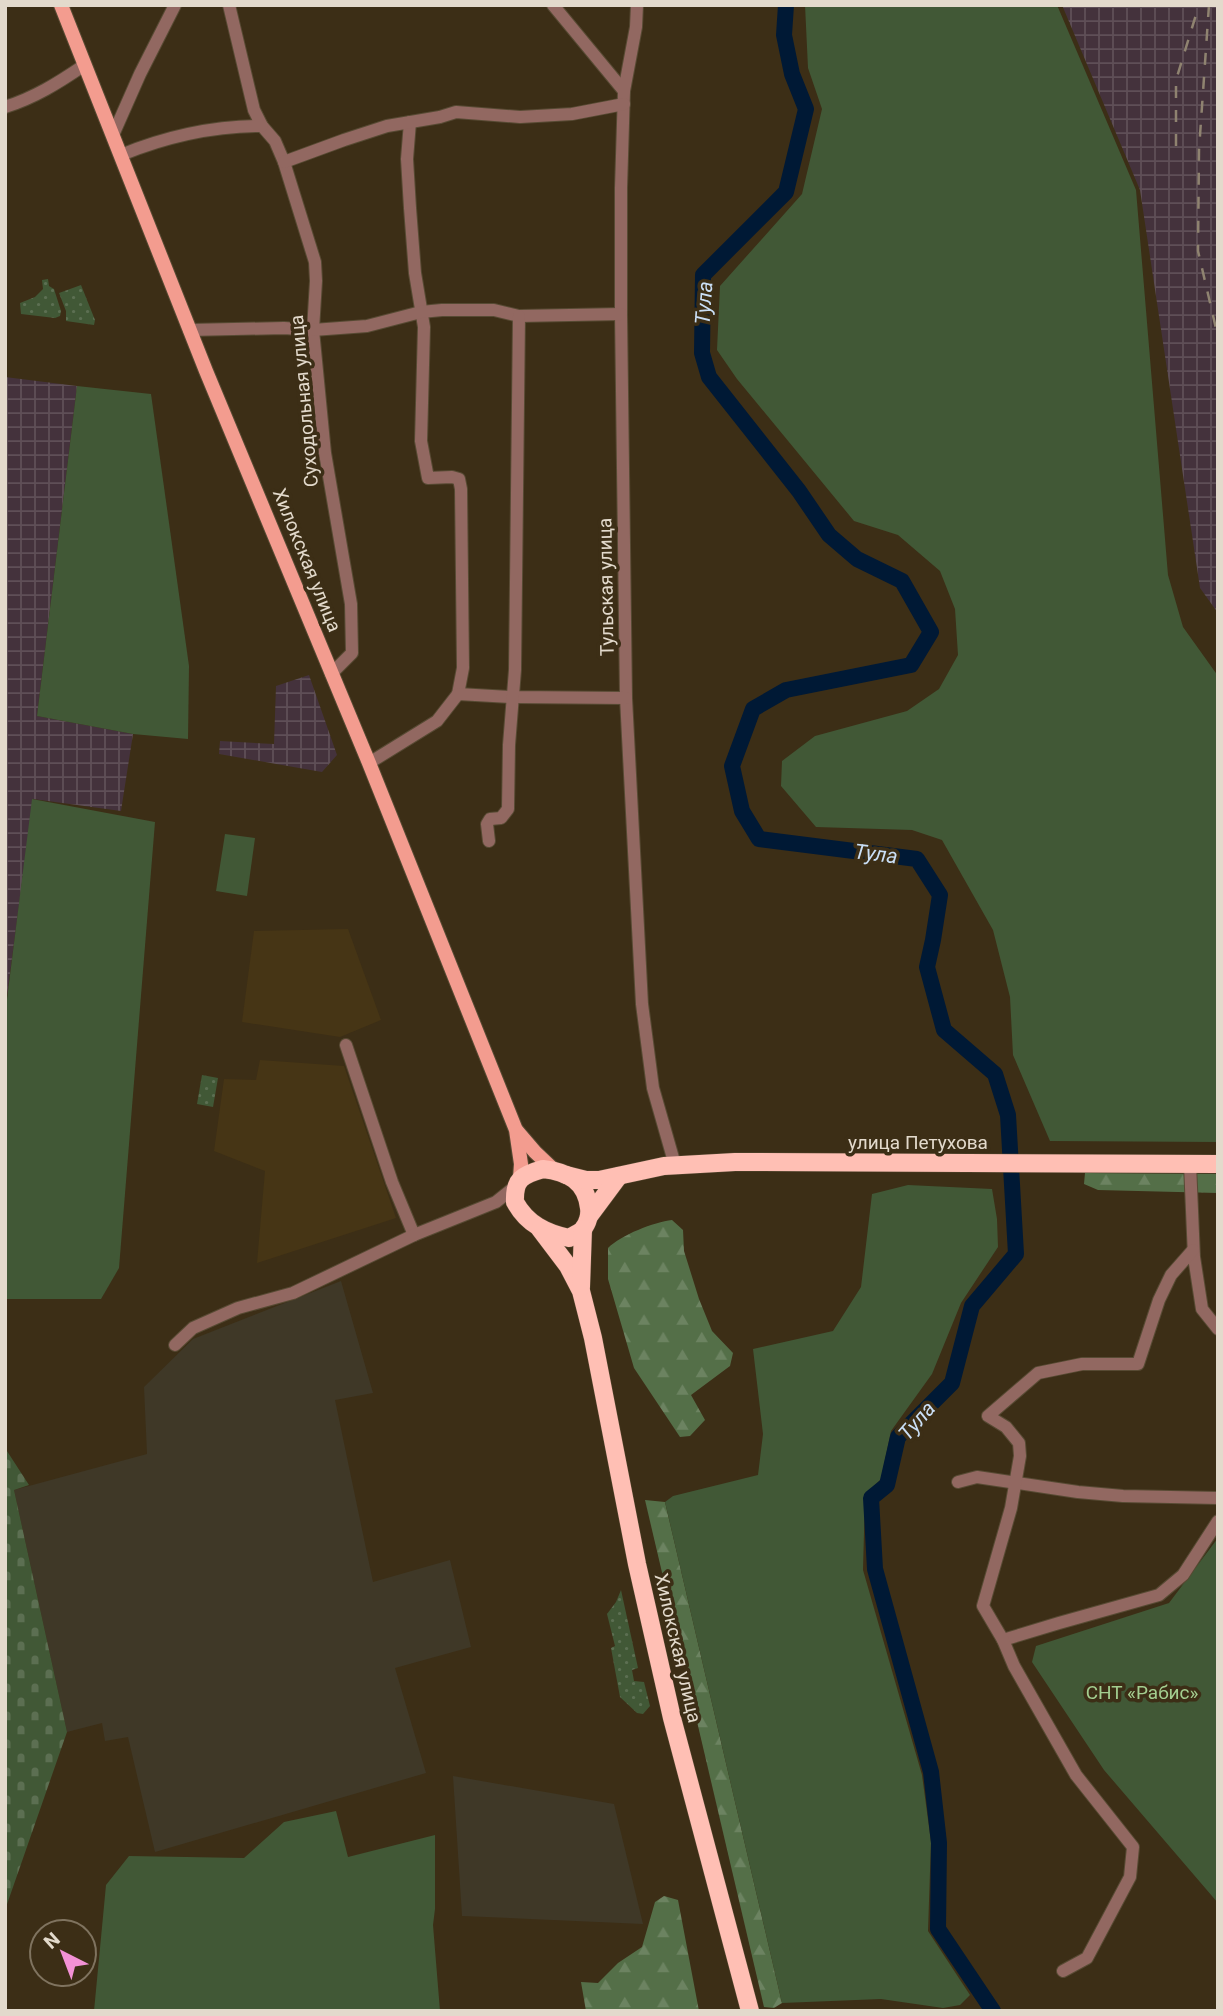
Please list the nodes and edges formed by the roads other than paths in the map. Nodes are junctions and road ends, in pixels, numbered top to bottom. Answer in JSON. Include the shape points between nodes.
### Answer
{"nodes":[{"id":1,"x":61,"y":5,"type":"edge"},
{"id":2,"x":174,"y":5,"type":"edge"},
{"id":3,"x":229,"y":5,"type":"edge"},
{"id":4,"x":553,"y":5,"type":"edge"},
{"id":5,"x":638,"y":5,"type":"edge"},
{"id":6,"x":83,"y":66,"type":"junction"},
{"id":7,"x":624,"y":98,"type":"junction"},
{"id":8,"x":5,"y":107,"type":"edge"},
{"id":9,"x":410,"y":122,"type":"junction"},
{"id":10,"x":262,"y":126,"type":"junction"},
{"id":11,"x":113,"y":135,"type":"junction"},
{"id":12,"x":121,"y":155,"type":"junction"},
{"id":13,"x":284,"y":162,"type":"junction"},
{"id":14,"x":421,"y":312,"type":"junction"},
{"id":15,"x":621,"y":314,"type":"junction"},
{"id":16,"x":519,"y":316,"type":"junction"},
{"id":17,"x":190,"y":330,"type":"junction"},
{"id":18,"x":313,"y":330,"type":"junction"},
{"id":19,"x":331,"y":674,"type":"junction"},
{"id":20,"x":458,"y":694,"type":"junction"},
{"id":21,"x":512,"y":697,"type":"junction"},
{"id":22,"x":626,"y":698,"type":"junction"},
{"id":23,"x":369,"y":763,"type":"junction"},
{"id":24,"x":489,"y":841,"type":"dead end"},
{"id":25,"x":345,"y":1045,"type":"dead end"},
{"id":26,"x":516,"y":1130,"type":"junction"},
{"id":27,"x":1190,"y":1164,"type":"junction"},
{"id":28,"x":1218,"y":1164,"type":"edge"},
{"id":29,"x":675,"y":1165,"type":"junction"},
{"id":30,"x":560,"y":1172,"type":"junction"},
{"id":31,"x":619,"y":1176,"type":"junction"},
{"id":32,"x":518,"y":1182,"type":"junction"},
{"id":33,"x":496,"y":1202,"type":"junction"},
{"id":34,"x":519,"y":1209,"type":"junction"},
{"id":35,"x":586,"y":1222,"type":"junction"},
{"id":36,"x":540,"y":1229,"type":"junction"},
{"id":37,"x":414,"y":1235,"type":"junction"},
{"id":38,"x":1194,"y":1250,"type":"junction"},
{"id":39,"x":581,"y":1291,"type":"junction"},
{"id":40,"x":1218,"y":1329,"type":"edge"},
{"id":41,"x":175,"y":1345,"type":"dead end"},
{"id":42,"x":1016,"y":1481,"type":"junction"},
{"id":43,"x":958,"y":1482,"type":"dead end"},
{"id":44,"x":1218,"y":1498,"type":"edge"},
{"id":45,"x":1218,"y":1521,"type":"edge"},
{"id":46,"x":1003,"y":1640,"type":"junction"},
{"id":47,"x":1063,"y":1971,"type":"dead end"},
{"id":48,"x":750,"y":2011,"type":"edge"}],
"edges":[{"from":1,"to":6,"type":"main road","name":"Хилокская улица"},
{"from":2,"to":11,"type":"street"},
{"from":3,"to":10,"type":"street","name":"Суходольная улица","via":[[248,89]]},
{"from":4,"to":7,"type":"street"},
{"from":5,"to":7,"type":"street","name":"Тульская улица"},
{"from":6,"to":8,"type":"street","via":[[51,88]]},
{"from":6,"to":11,"type":"main road","name":"Хилокская улица"},
{"from":7,"to":9,"type":"street","via":[[572,114],[456,112]]},
{"from":7,"to":15,"type":"street","name":"Тульская улица"},
{"from":9,"to":13,"type":"street","via":[[344,139]]},
{"from":9,"to":14,"type":"street","via":[[407,159]]},
{"from":10,"to":12,"type":"street","via":[[207,130]]},
{"from":10,"to":13,"type":"street","name":"Суходольная улица"},
{"from":11,"to":12,"type":"main road","name":"Хилокская улица"},
{"from":12,"to":17,"type":"main road","name":"Хилокская улица"},
{"from":13,"to":18,"type":"street","name":"Суходольная улица","via":[[314,262]]},
{"from":14,"to":16,"type":"street","via":[[494,310]]},
{"from":14,"to":18,"type":"street","via":[[367,326]]},
{"from":14,"to":20,"type":"street","via":[[421,440],[428,478],[459,479],[461,489],[463,668]]},
{"from":15,"to":16,"type":"street"},
{"from":15,"to":22,"type":"street","name":"Тульская улица"},
{"from":16,"to":21,"type":"street"},
{"from":17,"to":18,"type":"street"},
{"from":17,"to":19,"type":"main road","name":"Хилокская улица"},
{"from":18,"to":19,"type":"street","name":"Суходольная улица","via":[[325,453],[353,633],[352,653]]},
{"from":19,"to":23,"type":"main road","name":"Хилокская улица"},
{"from":20,"to":21,"type":"street"},
{"from":20,"to":23,"type":"street","via":[[438,721]]},
{"from":21,"to":22,"type":"street"},
{"from":21,"to":24,"type":"street","via":[[508,809],[501,818],[490,818]]},
{"from":22,"to":29,"type":"street","name":"Тульская улица","via":[[642,1004],[653,1087]]},
{"from":23,"to":26,"type":"main road","name":"Хилокская улица"},
{"from":25,"to":37,"type":"street","via":[[391,1182]]},
{"from":26,"to":30,"type":"main road"},
{"from":26,"to":32,"type":"main road","via":[[521,1164]]},
{"from":27,"to":28,"type":"highway","name":"улица Петухова"},
{"from":27,"to":29,"type":"highway","name":"улица Петухова"},
{"from":27,"to":38,"type":"street"},
{"from":29,"to":31,"type":"highway","name":"улица Петухова"},
{"from":30,"to":31,"type":"highway","name":"улица Петухова","via":[[586,1180]]},
{"from":30,"to":32,"type":"highway","via":[[543,1169]]},
{"from":30,"to":35,"type":"highway","via":[[586,1191]]},
{"from":31,"to":35,"type":"highway"},
{"from":32,"to":33,"type":"street"},
{"from":32,"to":34,"type":"highway","via":[[514,1202]]},
{"from":33,"to":34,"type":"street"},
{"from":33,"to":37,"type":"street"},
{"from":34,"to":36,"type":"highway"},
{"from":35,"to":36,"type":"highway","via":[[569,1238]]},
{"from":35,"to":39,"type":"highway"},
{"from":36,"to":39,"type":"highway"},
{"from":37,"to":41,"type":"street","via":[[293,1293],[238,1308],[193,1328]]},
{"from":38,"to":40,"type":"street","via":[[1202,1309]]},
{"from":38,"to":42,"type":"street","via":[[1167,1283],[1138,1364],[1082,1364],[1038,1373],[988,1416],[1006,1427],[1019,1443]]},
{"from":39,"to":48,"type":"highway","name":"Хилокская улица","via":[[672,1718]]},
{"from":42,"to":43,"type":"street","via":[[977,1476]]},
{"from":42,"to":44,"type":"street","via":[[1123,1496]]},
{"from":42,"to":46,"type":"street","via":[[983,1606]]},
{"from":45,"to":46,"type":"street","via":[[1183,1575],[1159,1595]]},
{"from":46,"to":47,"type":"street","via":[[1076,1775],[1133,1847],[1130,1877],[1087,1958]]}]}
